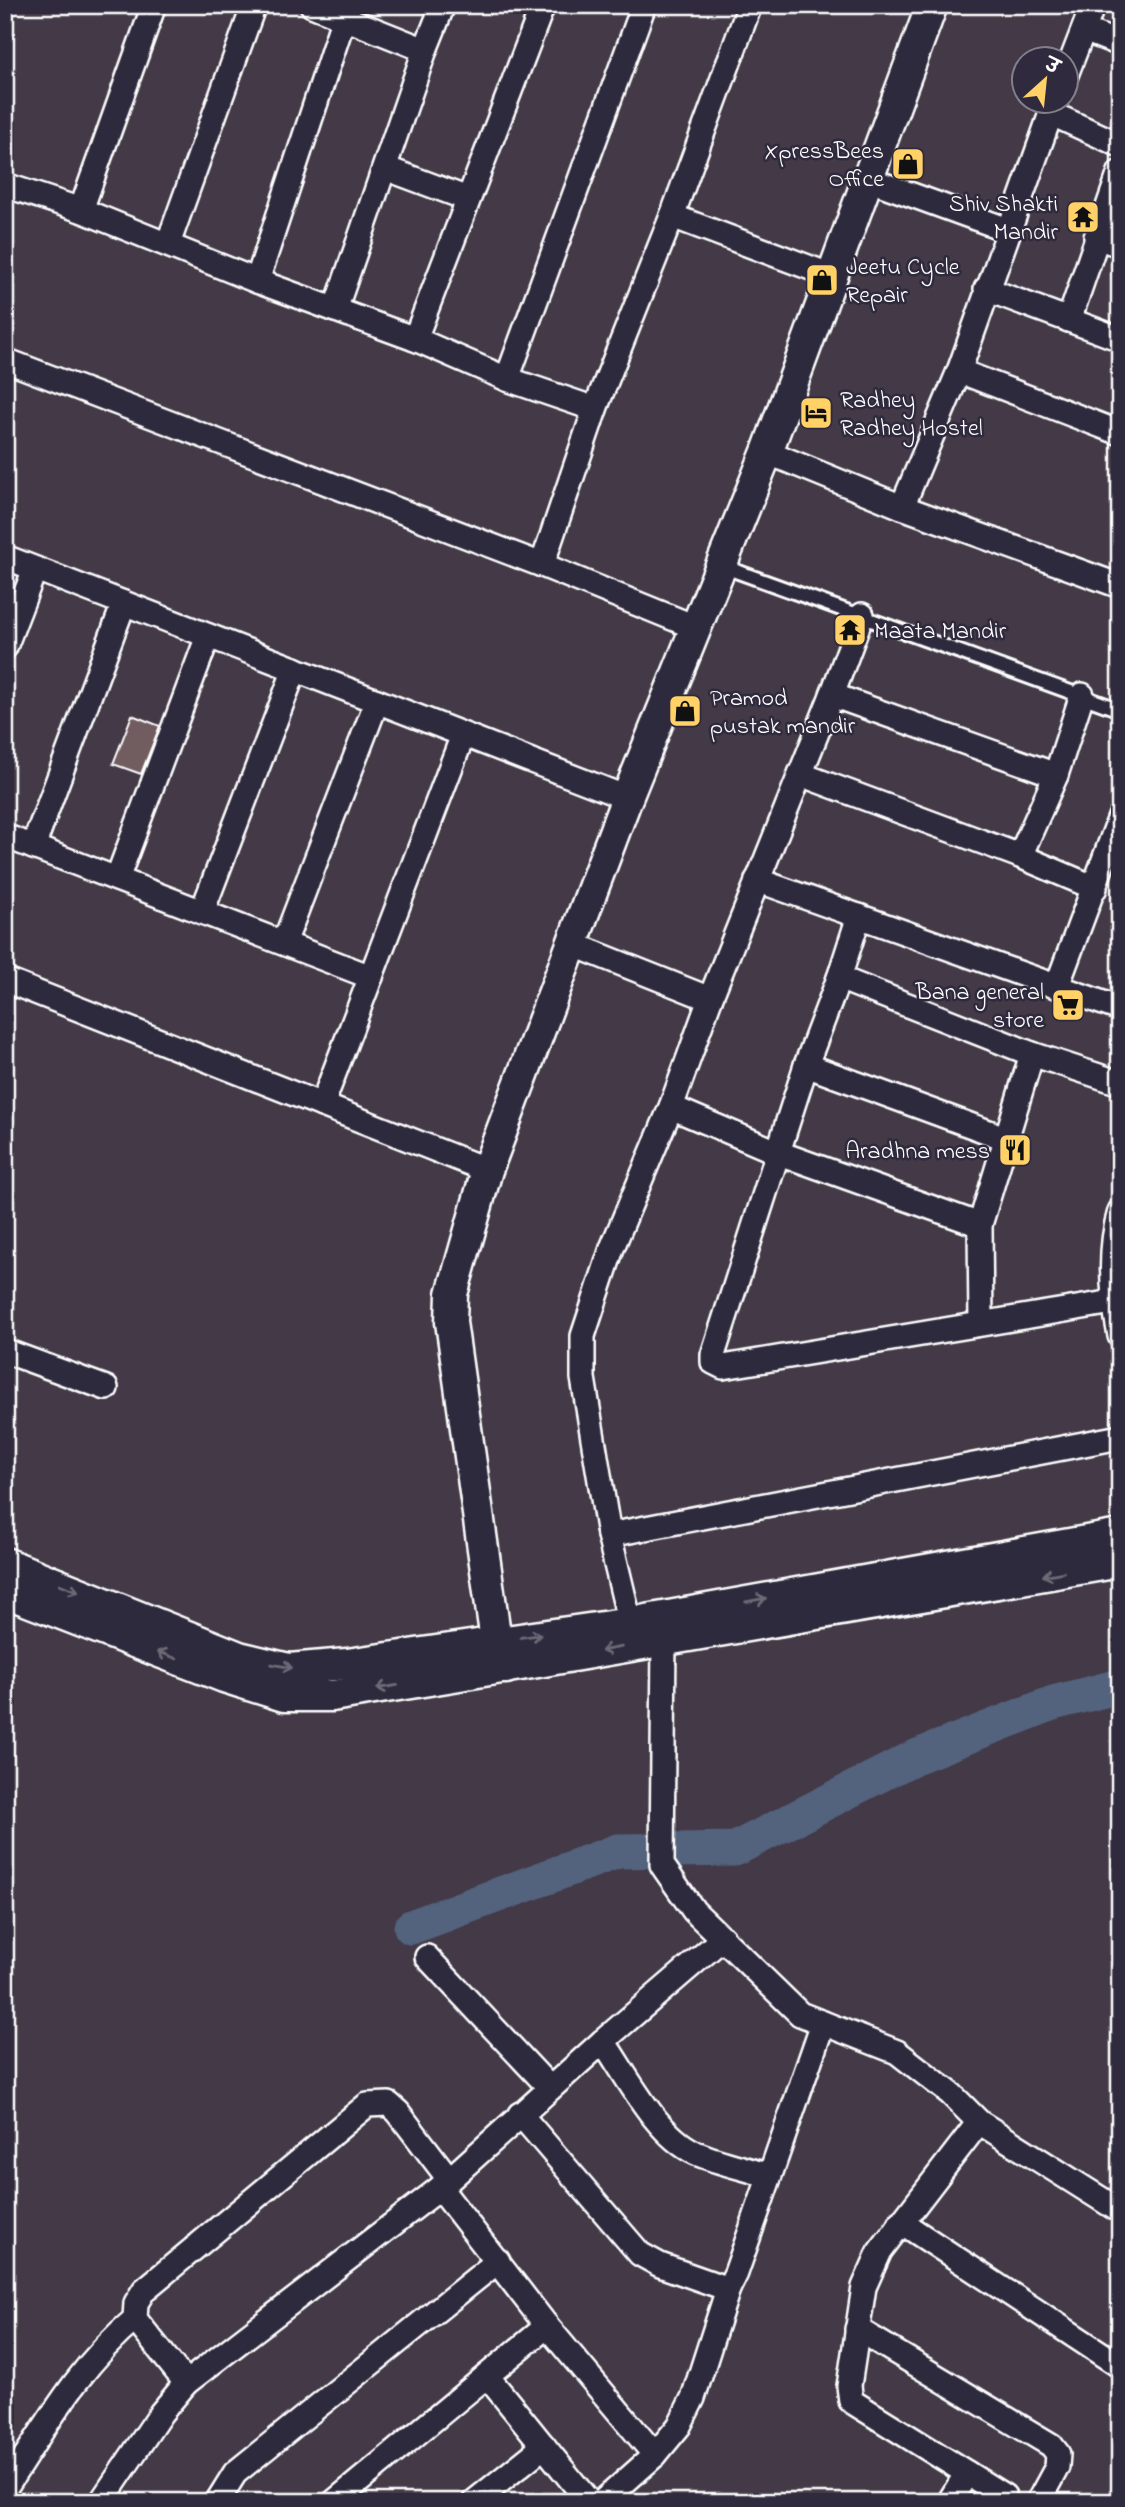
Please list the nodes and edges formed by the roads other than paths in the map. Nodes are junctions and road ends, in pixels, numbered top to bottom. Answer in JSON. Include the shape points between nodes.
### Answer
{"nodes":[{"id":1,"x":154,"y":5,"type":"edge"},
{"id":2,"x":254,"y":5,"type":"edge"},
{"id":3,"x":312,"y":5,"type":"edge"},
{"id":4,"x":443,"y":5,"type":"edge"},
{"id":5,"x":543,"y":5,"type":"edge"},
{"id":6,"x":644,"y":5,"type":"edge"},
{"id":7,"x":750,"y":5,"type":"edge"},
{"id":8,"x":932,"y":5,"type":"edge"},
{"id":9,"x":1093,"y":5,"type":"edge"},
{"id":10,"x":346,"y":11,"type":"edge"},
{"id":11,"x":1084,"y":30,"type":"junction"},
{"id":12,"x":1120,"y":44,"type":"edge"},
{"id":13,"x":1078,"y":46,"type":"edge"},
{"id":14,"x":425,"y":50,"type":"junction"},
{"id":15,"x":1050,"y":116,"type":"edge"},
{"id":16,"x":1069,"y":116,"type":"edge"},
{"id":17,"x":1120,"y":145,"type":"edge"},
{"id":18,"x":385,"y":168,"type":"junction"},
{"id":19,"x":1120,"y":172,"type":"edge"},
{"id":20,"x":868,"y":179,"type":"junction"},
{"id":21,"x":5,"y":185,"type":"edge"},
{"id":22,"x":468,"y":199,"type":"junction"},
{"id":23,"x":80,"y":210,"type":"junction"},
{"id":24,"x":672,"y":216,"type":"junction"},
{"id":25,"x":1008,"y":230,"type":"junction"},
{"id":26,"x":1096,"y":237,"type":"junction"},
{"id":27,"x":168,"y":244,"type":"junction"},
{"id":28,"x":1120,"y":245,"type":"edge"},
{"id":29,"x":832,"y":276,"type":"junction"},
{"id":30,"x":257,"y":281,"type":"junction"},
{"id":31,"x":986,"y":289,"type":"junction"},
{"id":32,"x":335,"y":310,"type":"junction"},
{"id":33,"x":1069,"y":320,"type":"junction"},
{"id":34,"x":415,"y":339,"type":"junction"},
{"id":35,"x":1120,"y":339,"type":"edge"},
{"id":36,"x":5,"y":360,"type":"edge"},
{"id":37,"x":959,"y":371,"type":"junction"},
{"id":38,"x":507,"y":379,"type":"junction"},
{"id":39,"x":594,"y":408,"type":"junction"},
{"id":40,"x":1120,"y":433,"type":"edge"},
{"id":41,"x":767,"y":452,"type":"junction"},
{"id":42,"x":902,"y":507,"type":"junction"},
{"id":43,"x":5,"y":557,"type":"edge"},
{"id":44,"x":541,"y":565,"type":"junction"},
{"id":45,"x":722,"y":566,"type":"junction"},
{"id":46,"x":35,"y":569,"type":"junction"},
{"id":47,"x":1120,"y":586,"type":"edge"},
{"id":48,"x":124,"y":603,"type":"junction"},
{"id":49,"x":862,"y":615,"type":"junction"},
{"id":50,"x":697,"y":628,"type":"junction"},
{"id":51,"x":208,"y":636,"type":"junction"},
{"id":52,"x":5,"y":647,"type":"edge"},
{"id":53,"x":295,"y":669,"type":"junction"},
{"id":54,"x":832,"y":695,"type":"junction"},
{"id":55,"x":1082,"y":695,"type":"junction"},
{"id":56,"x":377,"y":701,"type":"junction"},
{"id":57,"x":1120,"y":710,"type":"edge"},
{"id":58,"x":463,"y":735,"type":"junction"},
{"id":59,"x":800,"y":774,"type":"junction"},
{"id":60,"x":1056,"y":775,"type":"junction"},
{"id":61,"x":627,"y":798,"type":"junction"},
{"id":62,"x":1120,"y":817,"type":"edge"},
{"id":63,"x":5,"y":836,"type":"edge"},
{"id":64,"x":33,"y":847,"type":"junction"},
{"id":65,"x":1020,"y":856,"type":"junction"},
{"id":66,"x":117,"y":879,"type":"junction"},
{"id":67,"x":757,"y":880,"type":"junction"},
{"id":68,"x":1095,"y":888,"type":"junction"},
{"id":69,"x":202,"y":912,"type":"junction"},
{"id":70,"x":859,"y":916,"type":"junction"},
{"id":71,"x":284,"y":943,"type":"junction"},
{"id":72,"x":572,"y":944,"type":"junction"},
{"id":73,"x":371,"y":977,"type":"junction"},
{"id":74,"x":839,"y":978,"type":"junction"},
{"id":75,"x":5,"y":980,"type":"edge"},
{"id":76,"x":1057,"y":986,"type":"junction"},
{"id":77,"x":710,"y":999,"type":"junction"},
{"id":78,"x":1120,"y":1009,"type":"edge"},
{"id":79,"x":1032,"y":1054,"type":"junction"},
{"id":80,"x":806,"y":1065,"type":"junction"},
{"id":81,"x":1120,"y":1083,"type":"edge"},
{"id":82,"x":321,"y":1105,"type":"junction"},
{"id":83,"x":671,"y":1107,"type":"junction"},
{"id":84,"x":1005,"y":1138,"type":"junction"},
{"id":85,"x":779,"y":1153,"type":"junction"},
{"id":86,"x":487,"y":1170,"type":"junction"},
{"id":87,"x":1120,"y":1211,"type":"edge"},
{"id":88,"x":980,"y":1225,"type":"junction"},
{"id":89,"x":1113,"y":1302,"type":"junction"},
{"id":90,"x":981,"y":1323,"type":"junction"},
{"id":91,"x":1120,"y":1336,"type":"edge"},
{"id":92,"x":5,"y":1351,"type":"edge"},
{"id":93,"x":106,"y":1388,"type":"dead end"},
{"id":94,"x":1120,"y":1437,"type":"edge"},
{"id":95,"x":609,"y":1535,"type":"junction"},
{"id":96,"x":1120,"y":1535,"type":"edge"},
{"id":97,"x":1120,"y":1562,"type":"edge"},
{"id":98,"x":5,"y":1563,"type":"edge"},
{"id":99,"x":5,"y":1592,"type":"edge"},
{"id":100,"x":631,"y":1623,"type":"junction"},
{"id":101,"x":664,"y":1639,"type":"junction"},
{"id":102,"x":501,"y":1654,"type":"junction"},
{"id":103,"x":723,"y":1938,"type":"junction"},
{"id":104,"x":427,"y":1956,"type":"dead end"},
{"id":105,"x":823,"y":2023,"type":"junction"},
{"id":106,"x":603,"y":2041,"type":"junction"},
{"id":107,"x":550,"y":2088,"type":"junction"},
{"id":108,"x":520,"y":2114,"type":"junction"},
{"id":109,"x":979,"y":2123,"type":"junction"},
{"id":110,"x":769,"y":2176,"type":"junction"},
{"id":111,"x":444,"y":2183,"type":"junction"},
{"id":112,"x":1120,"y":2211,"type":"edge"},
{"id":113,"x":901,"y":2222,"type":"junction"},
{"id":114,"x":498,"y":2261,"type":"junction"},
{"id":115,"x":728,"y":2290,"type":"junction"},
{"id":116,"x":135,"y":2319,"type":"junction"},
{"id":117,"x":547,"y":2326,"type":"junction"},
{"id":118,"x":858,"y":2329,"type":"junction"},
{"id":119,"x":1120,"y":2366,"type":"edge"},
{"id":120,"x":487,"y":2376,"type":"junction"},
{"id":121,"x":186,"y":2383,"type":"junction"},
{"id":122,"x":544,"y":2446,"type":"junction"},
{"id":123,"x":655,"y":2455,"type":"junction"},
{"id":124,"x":967,"y":2473,"type":"junction"},
{"id":125,"x":5,"y":2488,"type":"edge"},
{"id":126,"x":1006,"y":2500,"type":"edge"},
{"id":127,"x":101,"y":2502,"type":"edge"},
{"id":128,"x":217,"y":2502,"type":"edge"},
{"id":129,"x":334,"y":2502,"type":"edge"},
{"id":130,"x":474,"y":2502,"type":"edge"},
{"id":131,"x":589,"y":2502,"type":"edge"},
{"id":132,"x":602,"y":2502,"type":"edge"},
{"id":133,"x":949,"y":2502,"type":"edge"},
{"id":134,"x":1038,"y":2502,"type":"edge"}],
"edges":[{"from":1,"to":23,"type":"street"},
{"from":2,"to":27,"type":"street"},
{"from":3,"to":10,"type":"street"},
{"from":4,"to":14,"type":"street"},
{"from":5,"to":22,"type":"street"},
{"from":6,"to":38,"type":"street"},
{"from":7,"to":24,"type":"street"},
{"from":8,"to":20,"type":"street"},
{"from":9,"to":11,"type":"street"},
{"from":10,"to":14,"type":"street"},
{"from":10,"to":30,"type":"street"},
{"from":11,"to":12,"type":"street"},
{"from":11,"to":13,"type":"street"},
{"from":14,"to":18,"type":"street"},
{"from":15,"to":25,"type":"street"},
{"from":16,"to":17,"type":"street"},
{"from":18,"to":22,"type":"street"},
{"from":18,"to":32,"type":"street"},
{"from":19,"to":26,"type":"street"},
{"from":20,"to":25,"type":"street"},
{"from":20,"to":29,"type":"street"},
{"from":21,"to":23,"type":"street"},
{"from":22,"to":34,"type":"street"},
{"from":23,"to":27,"type":"street"},
{"from":24,"to":29,"type":"street"},
{"from":24,"to":39,"type":"street"},
{"from":25,"to":31,"type":"street"},
{"from":26,"to":28,"type":"street"},
{"from":26,"to":33,"type":"street"},
{"from":27,"to":30,"type":"street"},
{"from":29,"to":41,"type":"street"},
{"from":30,"to":32,"type":"street"},
{"from":31,"to":33,"type":"street"},
{"from":31,"to":37,"type":"street"},
{"from":32,"to":34,"type":"street"},
{"from":33,"to":35,"type":"street"},
{"from":34,"to":38,"type":"street"},
{"from":36,"to":44,"type":"street"},
{"from":37,"to":40,"type":"street"},
{"from":37,"to":42,"type":"street"},
{"from":38,"to":39,"type":"street"},
{"from":39,"to":44,"type":"street"},
{"from":41,"to":42,"type":"street"},
{"from":41,"to":45,"type":"street"},
{"from":42,"to":47,"type":"street"},
{"from":43,"to":46,"type":"street"},
{"from":44,"to":50,"type":"street"},
{"from":45,"to":49,"type":"lane"},
{"from":45,"to":50,"type":"street"},
{"from":46,"to":48,"type":"street"},
{"from":46,"to":52,"type":"street"},
{"from":48,"to":51,"type":"street"},
{"from":48,"to":64,"type":"street"},
{"from":49,"to":54,"type":"street"},
{"from":49,"to":55,"type":"lane"},
{"from":50,"to":61,"type":"street"},
{"from":51,"to":53,"type":"street"},
{"from":51,"to":66,"type":"street"},
{"from":53,"to":56,"type":"street"},
{"from":53,"to":69,"type":"street"},
{"from":54,"to":59,"type":"street"},
{"from":54,"to":60,"type":"street"},
{"from":55,"to":57,"type":"lane"},
{"from":55,"to":60,"type":"street"},
{"from":56,"to":58,"type":"street"},
{"from":56,"to":71,"type":"street"},
{"from":58,"to":61,"type":"street"},
{"from":58,"to":73,"type":"street"},
{"from":59,"to":65,"type":"street"},
{"from":59,"to":67,"type":"street"},
{"from":60,"to":65,"type":"street"},
{"from":61,"to":72,"type":"street"},
{"from":62,"to":68,"type":"street"},
{"from":63,"to":64,"type":"street"},
{"from":64,"to":66,"type":"street"},
{"from":65,"to":68,"type":"street"},
{"from":66,"to":69,"type":"street"},
{"from":67,"to":70,"type":"street"},
{"from":67,"to":77,"type":"street"},
{"from":68,"to":76,"type":"street"},
{"from":69,"to":71,"type":"street"},
{"from":70,"to":74,"type":"street"},
{"from":70,"to":76,"type":"street"},
{"from":71,"to":73,"type":"street"},
{"from":72,"to":77,"type":"street"},
{"from":72,"to":86,"type":"street"},
{"from":73,"to":82,"type":"street"},
{"from":74,"to":79,"type":"street"},
{"from":74,"to":80,"type":"street"},
{"from":75,"to":82,"type":"street"},
{"from":76,"to":78,"type":"street"},
{"from":77,"to":83,"type":"street"},
{"from":79,"to":81,"type":"street"},
{"from":79,"to":84,"type":"street"},
{"from":80,"to":84,"type":"street"},
{"from":80,"to":85,"type":"street"},
{"from":82,"to":86,"type":"street"},
{"from":83,"to":85,"type":"street"},
{"from":83,"to":95,"type":"street","via":[[612,1248],[583,1336],[583,1378]]},
{"from":84,"to":88,"type":"street"},
{"from":85,"to":88,"type":"street"},
{"from":85,"to":90,"type":"street","via":[[713,1362],[723,1367]]},
{"from":86,"to":102,"type":"street","via":[[452,1294],[451,1322]]},
{"from":87,"to":89,"type":"street","via":[[1114,1232]]},
{"from":88,"to":90,"type":"street"},
{"from":89,"to":90,"type":"street"},
{"from":89,"to":91,"type":"street"},
{"from":92,"to":93,"type":"street"},
{"from":94,"to":95,"type":"street"},
{"from":95,"to":100,"type":"street"},
{"from":100,"to":96,"type":"street","one_way":true},
{"from":97,"to":101,"type":"street","one_way":true},
{"from":98,"to":102,"type":"street","one_way":true,"via":[[239,1657],[289,1669]]},
{"from":102,"to":99,"type":"street","one_way":true,"via":[[332,1696],[284,1696]]},
{"from":102,"to":100,"type":"street","one_way":true},
{"from":101,"to":102,"type":"street","one_way":true},
{"from":101,"to":103,"type":"street","via":[[662,1865],[694,1911]]},
{"from":103,"to":105,"type":"street","via":[[800,2014]]},
{"from":103,"to":106,"type":"street"},
{"from":104,"to":107,"type":"street"},
{"from":105,"to":109,"type":"street","via":[[897,2052],[951,2094]]},
{"from":105,"to":110,"type":"street"},
{"from":106,"to":107,"type":"street"},
{"from":106,"to":110,"type":"street","via":[[661,2126],[678,2141],[695,2152]]},
{"from":107,"to":108,"type":"street"},
{"from":108,"to":111,"type":"street"},
{"from":108,"to":115,"type":"street","via":[[640,2254]]},
{"from":109,"to":112,"type":"street"},
{"from":109,"to":113,"type":"street"},
{"from":110,"to":115,"type":"street"},
{"from":111,"to":114,"type":"street"},
{"from":111,"to":116,"type":"street","via":[[398,2112],[389,2104],[368,2105],[144,2291],[136,2303]]},
{"from":111,"to":121,"type":"street"},
{"from":113,"to":118,"type":"street","via":[[864,2287]]},
{"from":113,"to":119,"type":"street"},
{"from":114,"to":117,"type":"street"},
{"from":114,"to":128,"type":"street","via":[[235,2473]]},
{"from":115,"to":123,"type":"street","via":[[693,2398],[679,2426]]},
{"from":116,"to":121,"type":"street"},
{"from":116,"to":125,"type":"street","via":[[116,2334],[61,2402]]},
{"from":117,"to":120,"type":"street"},
{"from":117,"to":123,"type":"street"},
{"from":118,"to":124,"type":"street","via":[[851,2400]]},
{"from":118,"to":134,"type":"street","via":[[1051,2445],[1058,2454],[1057,2467]]},
{"from":120,"to":122,"type":"street"},
{"from":120,"to":129,"type":"street"},
{"from":121,"to":127,"type":"street"},
{"from":122,"to":130,"type":"street"},
{"from":122,"to":131,"type":"street"},
{"from":123,"to":132,"type":"street"},
{"from":124,"to":126,"type":"street"},
{"from":124,"to":133,"type":"street"}]}
